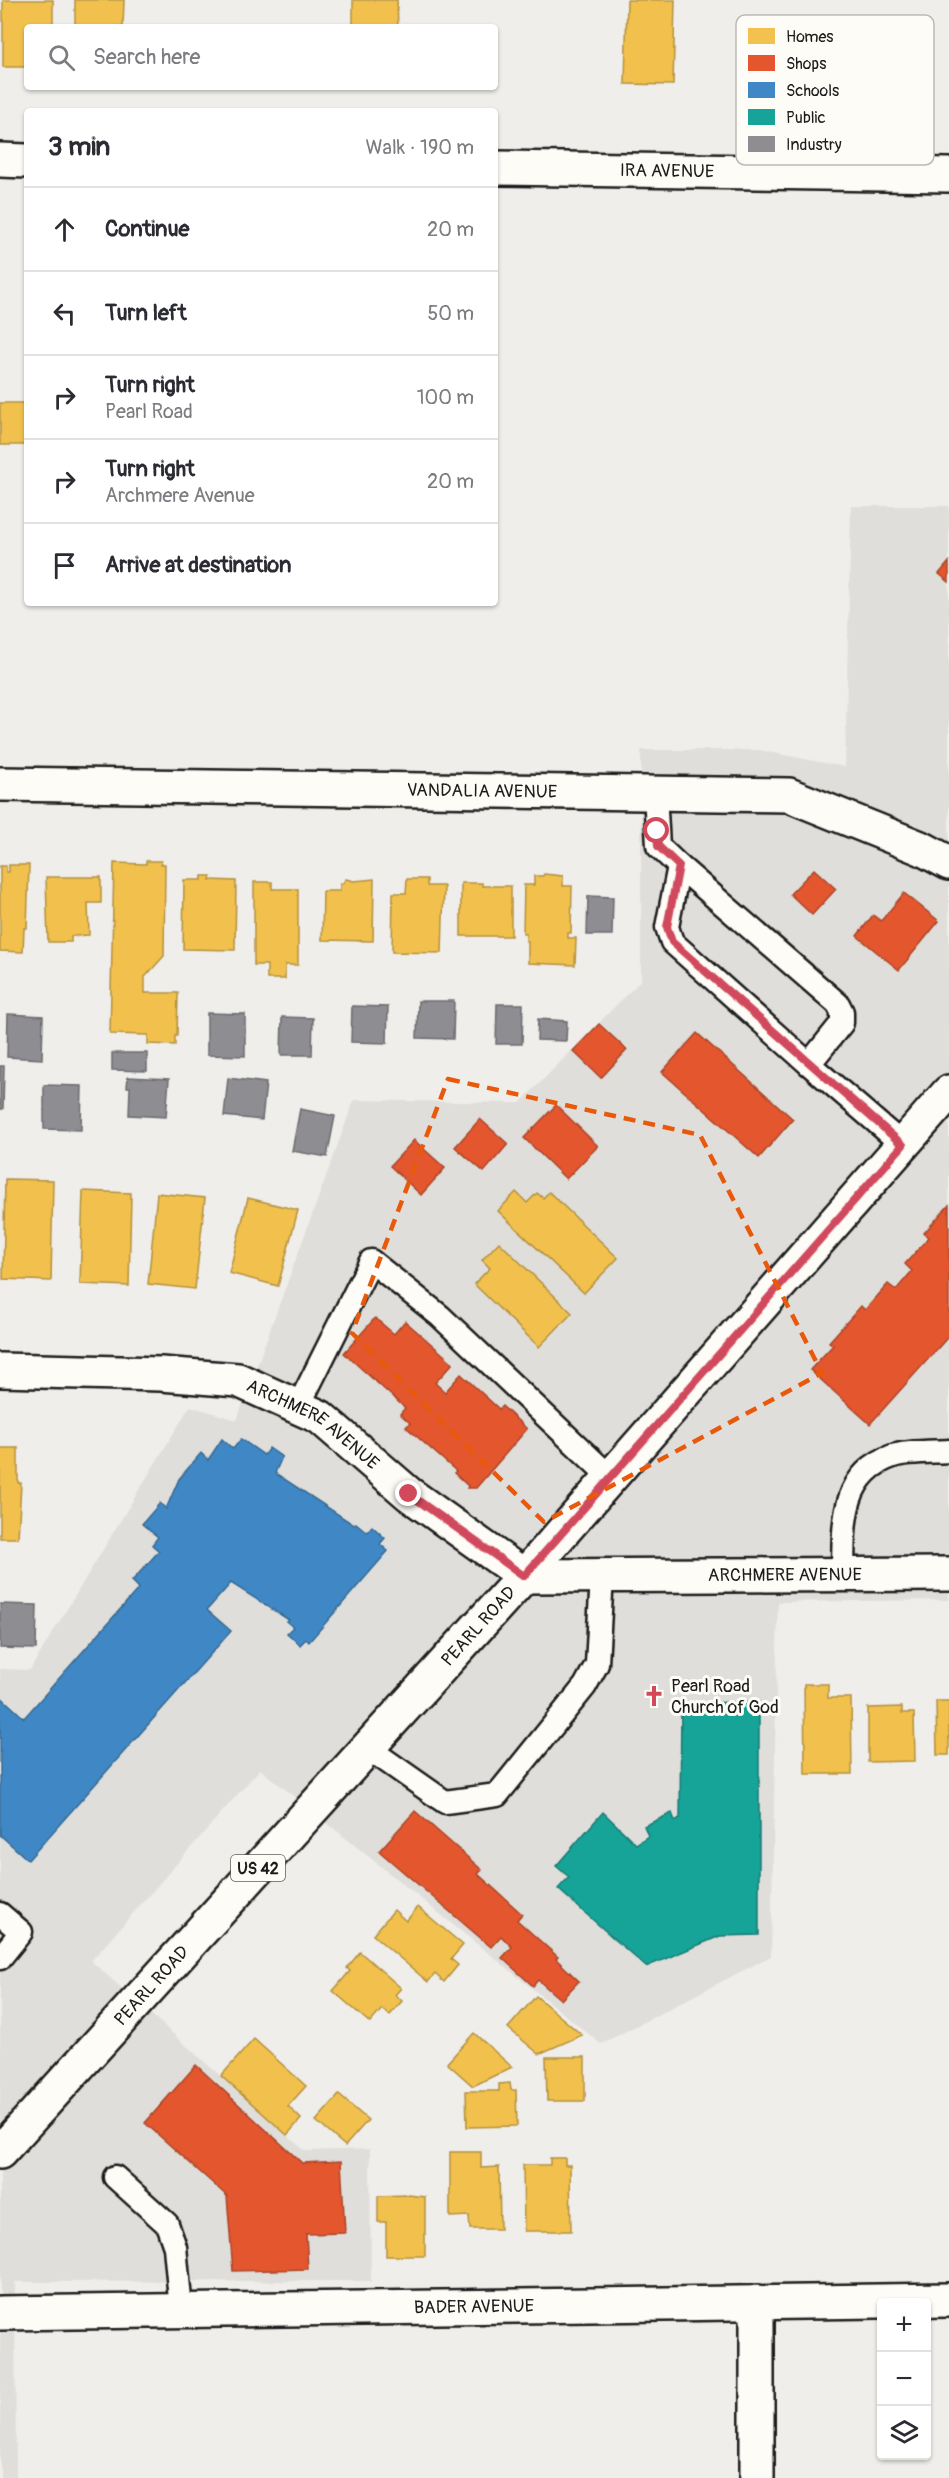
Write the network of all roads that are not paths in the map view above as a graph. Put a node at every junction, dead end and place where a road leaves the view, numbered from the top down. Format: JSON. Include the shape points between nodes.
{"nodes":[{"id":1,"x":0,"y":160,"type":"edge"},
{"id":2,"x":24,"y":161,"type":"edge"},
{"id":3,"x":498,"y":168,"type":"edge"},
{"id":4,"x":949,"y":175,"type":"edge"},
{"id":5,"x":0,"y":784,"type":"edge"},
{"id":6,"x":655,"y":793,"type":"junction"},
{"id":7,"x":949,"y":863,"type":"edge"},
{"id":8,"x":679,"y":866,"type":"junction"},
{"id":9,"x":809,"y":1064,"type":"junction"},
{"id":10,"x":949,"y":1092,"type":"edge"},
{"id":11,"x":903,"y":1145,"type":"junction"},
{"id":12,"x":0,"y":1370,"type":"edge"},
{"id":13,"x":298,"y":1407,"type":"junction"},
{"id":14,"x":948,"y":1450,"type":"edge"},
{"id":15,"x":611,"y":1478,"type":"junction"},
{"id":16,"x":843,"y":1574,"type":"junction"},
{"id":17,"x":949,"y":1574,"type":"edge"},
{"id":18,"x":524,"y":1576,"type":"junction"},
{"id":19,"x":602,"y":1576,"type":"junction"},
{"id":20,"x":368,"y":1748,"type":"junction"},
{"id":21,"x":0,"y":1914,"type":"edge"},
{"id":22,"x":0,"y":1958,"type":"edge"},
{"id":23,"x":0,"y":2152,"type":"edge"},
{"id":24,"x":115,"y":2177,"type":"dead end"},
{"id":25,"x":949,"y":2300,"type":"edge"},
{"id":26,"x":757,"y":2302,"type":"junction"},
{"id":27,"x":181,"y":2310,"type":"junction"},
{"id":28,"x":0,"y":2313,"type":"edge"},
{"id":29,"x":757,"y":2478,"type":"edge"}],
"edges":[{"from":1,"to":2,"type":"street"},
{"from":3,"to":4,"type":"street","name":"IRA AVENUE"},
{"from":5,"to":6,"type":"street","name":"VANDALIA AVENUE"},
{"from":6,"to":7,"type":"street","name":"VANDALIA AVENUE","via":[[789,795]]},
{"from":6,"to":8,"type":"lane","via":[[658,846]]},
{"from":8,"to":9,"type":"lane","via":[[667,927],[672,942]]},
{"from":8,"to":9,"type":"lane","via":[[838,1004],[842,1023]]},
{"from":9,"to":11,"type":"lane"},
{"from":10,"to":11,"type":"street","name":"PEARL ROAD","number":"US 42"},
{"from":11,"to":15,"type":"street","name":"PEARL ROAD","number":"US 42"},
{"from":12,"to":13,"type":"street","name":"ARCHMERE AVENUE","via":[[238,1380]]},
{"from":13,"to":15,"type":"lane","via":[[371,1261],[440,1316]]},
{"from":13,"to":18,"type":"street","name":"ARCHMERE AVENUE","via":[[320,1418],[409,1494]]},
{"from":14,"to":16,"type":"lane","via":[[894,1456],[868,1471],[851,1493],[845,1509]]},
{"from":15,"to":18,"type":"street","name":"PEARL ROAD","number":"US 42"},
{"from":16,"to":17,"type":"street","name":"ARCHMERE AVENUE"},
{"from":16,"to":19,"type":"street","name":"ARCHMERE AVENUE"},
{"from":18,"to":19,"type":"street","name":"ARCHMERE AVENUE"},
{"from":18,"to":20,"type":"street","name":"PEARL ROAD","number":"US 42"},
{"from":19,"to":20,"type":"lane","via":[[597,1664],[585,1686],[497,1796],[445,1802]]},
{"from":20,"to":23,"type":"street","name":"PEARL ROAD","number":"US 42"},
{"from":21,"to":22,"type":"lane","via":[[21,1932]]},
{"from":24,"to":27,"type":"lane","via":[[167,2224],[175,2247]]},
{"from":25,"to":26,"type":"street","name":"BADER AVENUE"},
{"from":26,"to":27,"type":"street","name":"BADER AVENUE"},
{"from":26,"to":29,"type":"street"},
{"from":27,"to":28,"type":"street","name":"BADER AVENUE"}]}
